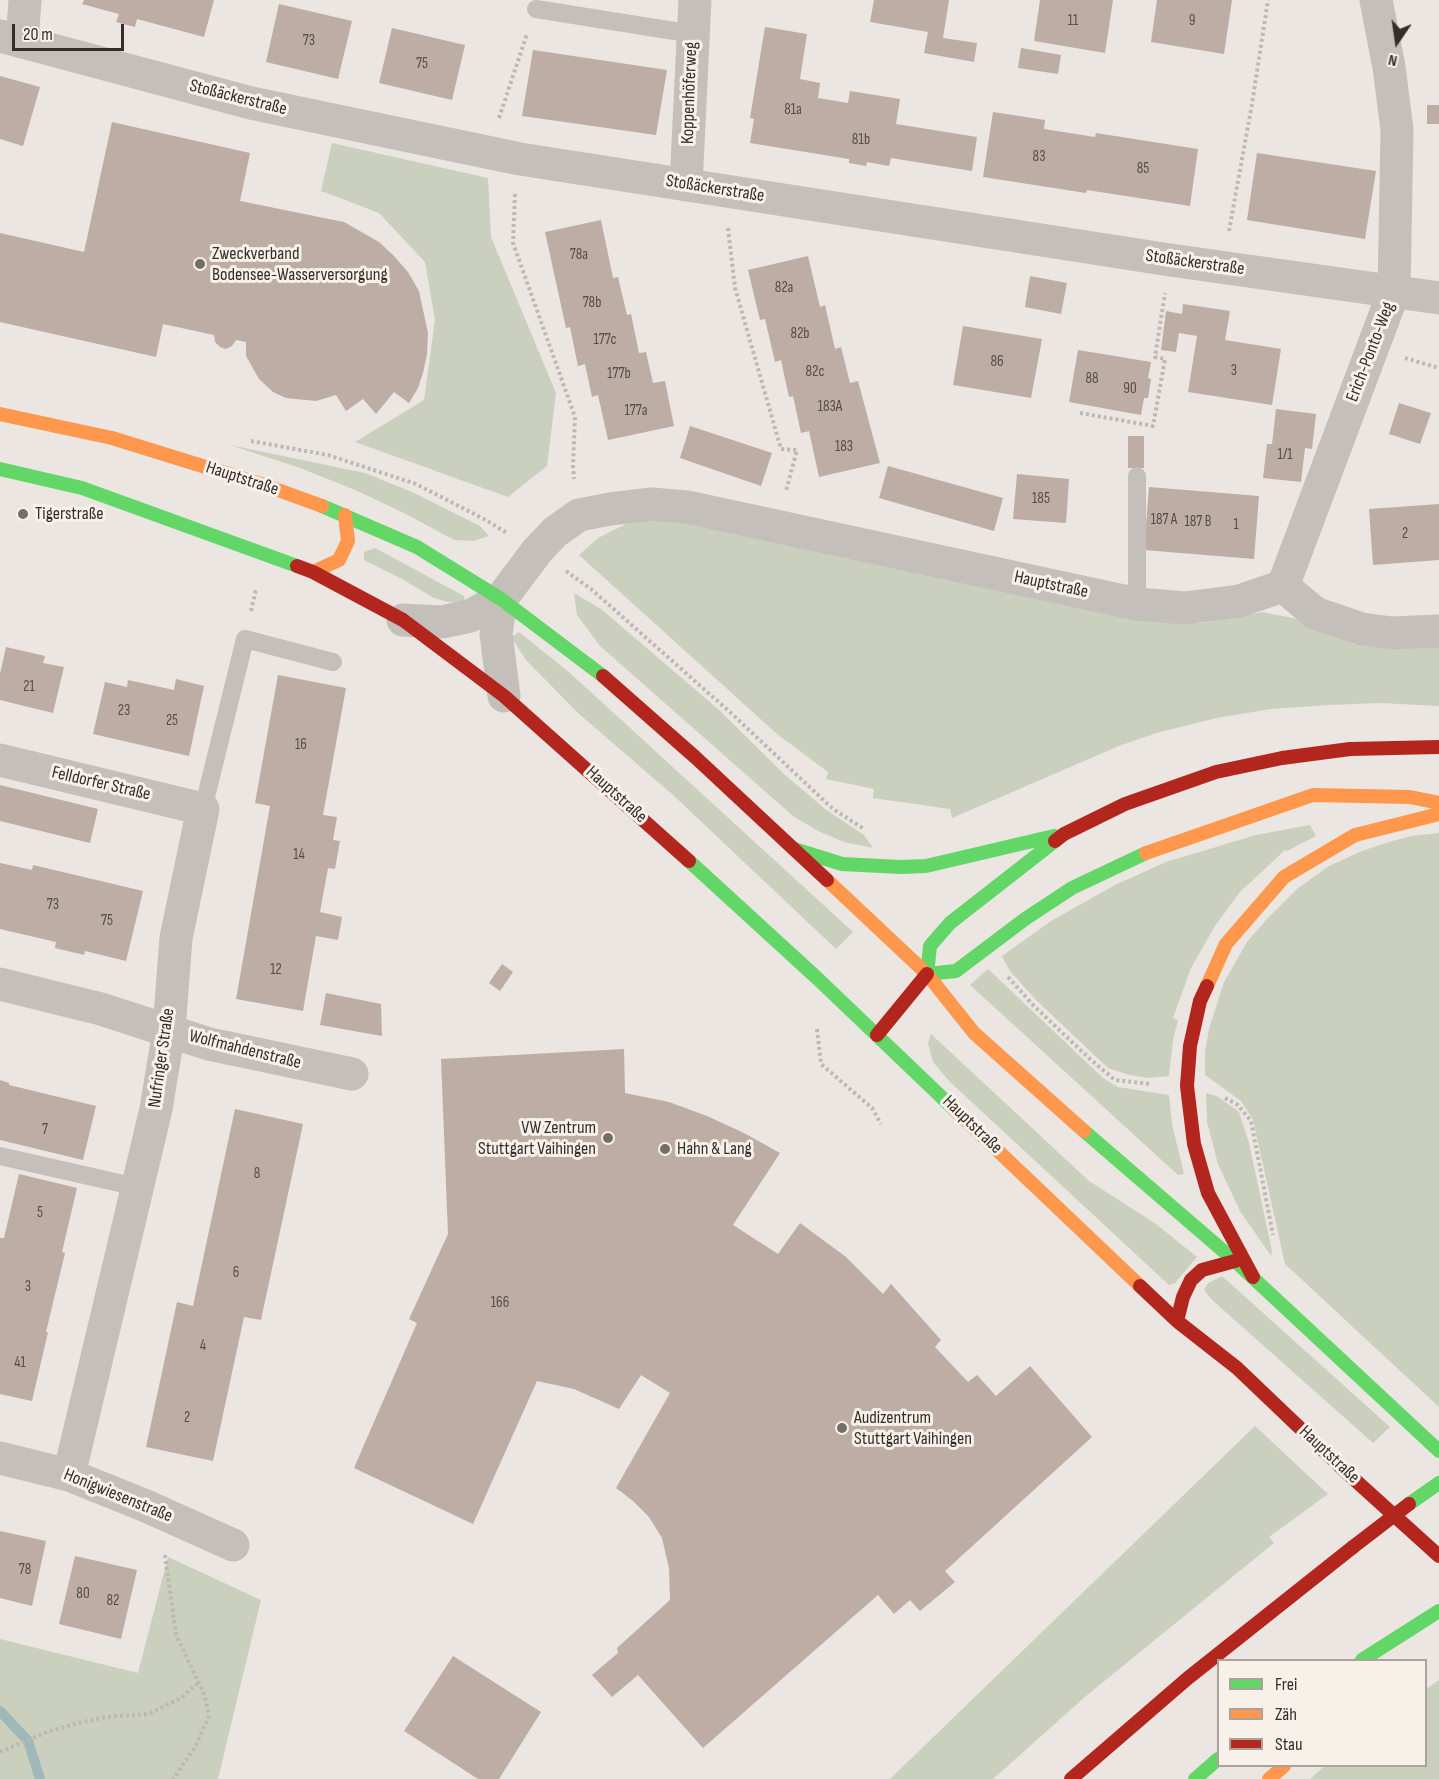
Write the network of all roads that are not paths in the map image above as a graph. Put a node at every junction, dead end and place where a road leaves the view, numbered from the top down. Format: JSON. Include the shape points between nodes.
{"nodes":[{"id":1,"x":25,"y":0,"type":"edge"},
{"id":2,"x":694,"y":0,"type":"edge"},
{"id":3,"x":1376,"y":0,"type":"edge"},
{"id":4,"x":536,"y":9,"type":"road end"},
{"id":5,"x":693,"y":34,"type":"junction"},
{"id":6,"x":11,"y":39,"type":"edge"},
{"id":7,"x":687,"y":185,"type":"junction"},
{"id":8,"x":1394,"y":291,"type":"junction"},
{"id":9,"x":1439,"y":298,"type":"edge"},
{"id":10,"x":0,"y":414,"type":"edge"},
{"id":11,"x":0,"y":469,"type":"edge"},
{"id":12,"x":1137,"y":476,"type":"dead end"},
{"id":13,"x":345,"y":515,"type":"junction"},
{"id":14,"x":313,"y":572,"type":"junction"},
{"id":15,"x":1283,"y":586,"type":"junction"},
{"id":16,"x":501,"y":599,"type":"junction"},
{"id":17,"x":1137,"y":604,"type":"junction"},
{"id":18,"x":403,"y":620,"type":"junction"},
{"id":19,"x":1439,"y":631,"type":"edge"},
{"id":20,"x":333,"y":662,"type":"dead end"},
{"id":21,"x":504,"y":696,"type":"junction"},
{"id":22,"x":1439,"y":747,"type":"edge"},
{"id":23,"x":0,"y":760,"type":"edge"},
{"id":24,"x":1439,"y":803,"type":"edge"},
{"id":25,"x":203,"y":809,"type":"junction"},
{"id":26,"x":1439,"y":814,"type":"edge"},
{"id":27,"x":1064,"y":834,"type":"junction"},
{"id":28,"x":794,"y":849,"type":"junction"},
{"id":29,"x":927,"y":974,"type":"junction"},
{"id":30,"x":0,"y":984,"type":"edge"},
{"id":31,"x":169,"y":1030,"type":"junction"},
{"id":32,"x":877,"y":1035,"type":"junction"},
{"id":33,"x":352,"y":1074,"type":"dead end"},
{"id":34,"x":0,"y":1156,"type":"edge"},
{"id":35,"x":137,"y":1187,"type":"junction"},
{"id":36,"x":1235,"y":1261,"type":"junction"},
{"id":37,"x":1253,"y":1277,"type":"junction"},
{"id":38,"x":1177,"y":1321,"type":"junction"},
{"id":39,"x":1439,"y":1451,"type":"edge"},
{"id":40,"x":0,"y":1458,"type":"edge"},
{"id":41,"x":69,"y":1474,"type":"junction"},
{"id":42,"x":1439,"y":1483,"type":"edge"},
{"id":43,"x":233,"y":1545,"type":"dead end"},
{"id":44,"x":1439,"y":1556,"type":"edge"},
{"id":45,"x":1439,"y":1611,"type":"edge"},
{"id":46,"x":1427,"y":1620,"type":"junction"},
{"id":47,"x":1364,"y":1659,"type":"edge"},
{"id":48,"x":1389,"y":1659,"type":"edge"},
{"id":49,"x":1217,"y":1760,"type":"edge"},
{"id":50,"x":1283,"y":1767,"type":"edge"},
{"id":51,"x":1071,"y":1779,"type":"edge"},
{"id":52,"x":1195,"y":1779,"type":"edge"},
{"id":53,"x":1269,"y":1779,"type":"edge"}],
"edges":[{"from":1,"to":6,"type":"street"},
{"from":2,"to":5,"type":"street","name":"Koppenhöferweg"},
{"from":3,"to":8,"type":"street","name":"Erich-Ponto-Weg","via":[[1397,130]]},
{"from":4,"to":5,"type":"lane"},
{"from":5,"to":7,"type":"street","name":"Koppenhöferweg"},
{"from":6,"to":7,"type":"street","name":"Stoßäckerstraße","via":[[251,103],[488,153]]},
{"from":7,"to":8,"type":"street","name":"Stoßäckerstraße"},
{"from":8,"to":9,"type":"street","name":"Stoßäckerstraße"},
{"from":8,"to":15,"type":"street","name":"Erich-Ponto-Weg"},
{"from":10,"to":13,"type":"main road","name":"Hauptstraße","via":[[112,438],[267,486]]},
{"from":11,"to":14,"type":"main road","name":"Hauptstraße","via":[[82,488]]},
{"from":12,"to":17,"type":"lane"},
{"from":13,"to":14,"type":"main road","via":[[348,541],[339,560]]},
{"from":13,"to":16,"type":"main road","name":"Hauptstraße","via":[[417,547]]},
{"from":14,"to":18,"type":"main road","name":"Hauptstraße"},
{"from":15,"to":17,"type":"street","name":"Hauptstraße","via":[[1239,601],[1185,608]]},
{"from":15,"to":19,"type":"street","via":[[1315,613],[1362,629],[1392,633]]},
{"from":16,"to":17,"type":"street","name":"Hauptstraße","via":[[537,551],[579,515],[652,504],[698,510]]},
{"from":16,"to":18,"type":"street","name":"Hauptstraße","via":[[470,616],[442,622]]},
{"from":16,"to":21,"type":"street","name":"Hauptstraße","via":[[496,634]]},
{"from":16,"to":28,"type":"main road","name":"Hauptstraße","via":[[590,664]]},
{"from":18,"to":21,"type":"main road","name":"Hauptstraße"},
{"from":20,"to":25,"type":"lane","name":"Nufringer Straße","via":[[244,639]]},
{"from":21,"to":32,"type":"main road","name":"Hauptstraße"},
{"from":22,"to":27,"type":"main road","via":[[1316,753],[1216,772],[1125,804]]},
{"from":23,"to":25,"type":"street","name":"Felldorfer Straße"},
{"from":24,"to":29,"type":"main road","via":[[1410,797],[1313,795],[1118,865],[1072,888],[956,971]]},
{"from":25,"to":31,"type":"street","name":"Nufringer Straße","via":[[176,938]]},
{"from":26,"to":37,"type":"main road","via":[[1355,835],[1284,877],[1227,944],[1200,1001],[1190,1046],[1187,1086],[1194,1144],[1208,1192]]},
{"from":27,"to":28,"type":"main road","via":[[926,866],[842,864]]},
{"from":27,"to":29,"type":"main road","via":[[950,923],[930,946]]},
{"from":28,"to":29,"type":"main road","name":"Hauptstraße"},
{"from":29,"to":32,"type":"main road"},
{"from":29,"to":36,"type":"main road","name":"Hauptstraße","via":[[974,1033]]},
{"from":30,"to":31,"type":"street","name":"Wolfmahdenstraße"},
{"from":31,"to":33,"type":"street","name":"Wolfmahdenstraße","via":[[209,1044]]},
{"from":31,"to":35,"type":"street","name":"Nufringer Straße","via":[[156,1109]]},
{"from":32,"to":38,"type":"main road","name":"Hauptstraße"},
{"from":34,"to":35,"type":"lane"},
{"from":35,"to":41,"type":"street","name":"Nufringer Straße"},
{"from":36,"to":37,"type":"main road","name":"Hauptstraße"},
{"from":36,"to":38,"type":"main road","via":[[1215,1264],[1191,1280]]},
{"from":37,"to":39,"type":"main road","name":"Hauptstraße"},
{"from":38,"to":44,"type":"main road","name":"Hauptstraße","via":[[1237,1368]]},
{"from":40,"to":41,"type":"street","name":"Honigwiesenstraße"},
{"from":41,"to":43,"type":"street","name":"Honigwiesenstraße"},
{"from":42,"to":51,"type":"main road","bridge":true,"via":[[1188,1678]]},
{"from":45,"to":46,"type":"main road"},
{"from":46,"to":47,"type":"main road"},
{"from":46,"to":48,"type":"main road"},
{"from":49,"to":52,"type":"main road"},
{"from":50,"to":53,"type":"main road"}]}
